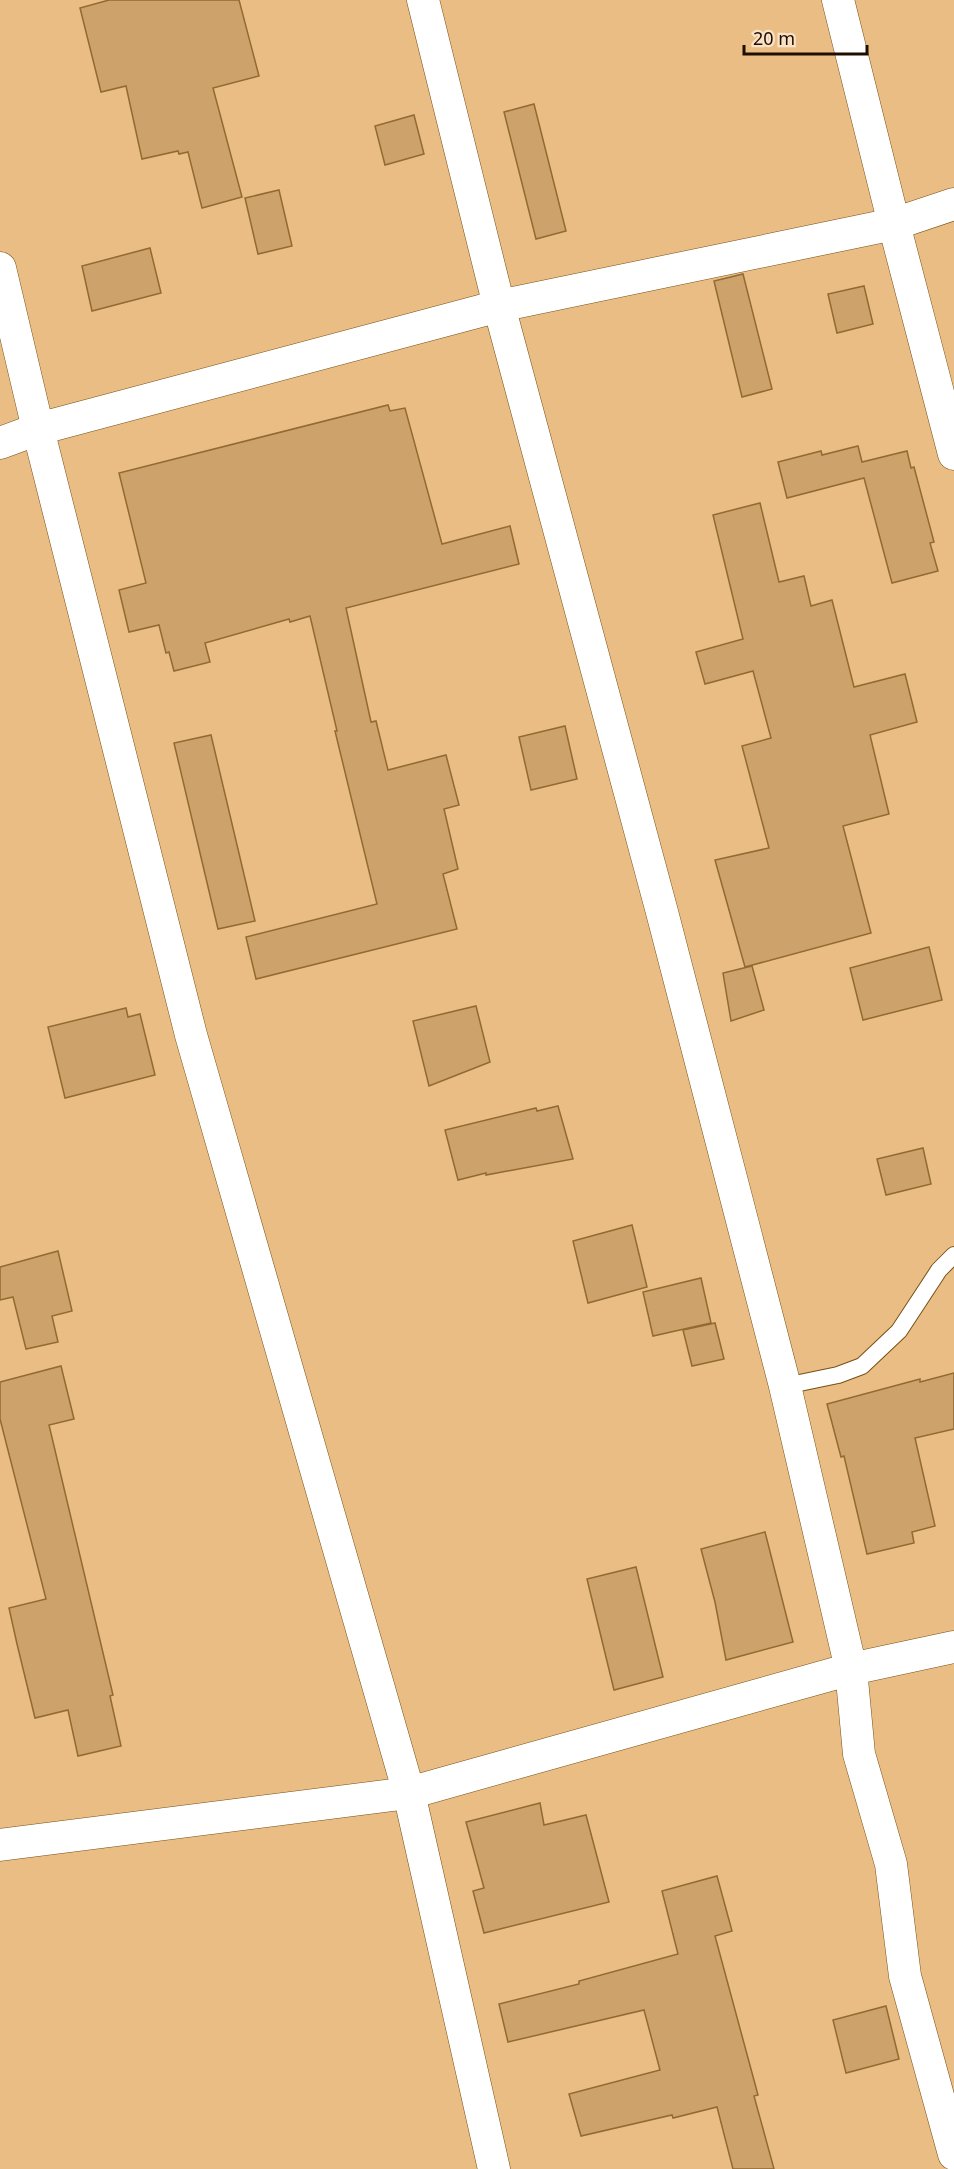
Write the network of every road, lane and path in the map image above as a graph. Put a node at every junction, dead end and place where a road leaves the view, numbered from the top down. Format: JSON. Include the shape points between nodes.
{"nodes":[{"id":1,"x":423,"y":0,"type":"edge"},
{"id":2,"x":838,"y":0,"type":"edge"},
{"id":3,"x":954,"y":204,"type":"edge"},
{"id":4,"x":894,"y":224,"type":"junction"},
{"id":5,"x":0,"y":268,"type":"edge"},
{"id":6,"x":499,"y":306,"type":"junction"},
{"id":7,"x":38,"y":429,"type":"junction"},
{"id":8,"x":0,"y":442,"type":"edge"},
{"id":9,"x":954,"y":454,"type":"edge"},
{"id":10,"x":954,"y":1255,"type":"edge"},
{"id":11,"x":785,"y":1386,"type":"junction"},
{"id":12,"x":954,"y":1647,"type":"edge"},
{"id":13,"x":851,"y":1670,"type":"junction"},
{"id":14,"x":409,"y":1793,"type":"junction"},
{"id":15,"x":0,"y":1845,"type":"edge"},
{"id":16,"x":954,"y":2154,"type":"edge"},
{"id":17,"x":494,"y":2169,"type":"edge"}],
"edges":[{"from":1,"to":6,"type":"street"},
{"from":2,"to":4,"type":"street"},
{"from":3,"to":4,"type":"street"},
{"from":4,"to":6,"type":"street"},
{"from":4,"to":9,"type":"street"},
{"from":5,"to":7,"type":"street"},
{"from":6,"to":7,"type":"street"},
{"from":6,"to":11,"type":"street"},
{"from":7,"to":8,"type":"street"},
{"from":7,"to":14,"type":"street","via":[[191,1035]]},
{"from":10,"to":11,"type":"lane","via":[[939,1269],[900,1330],[862,1366]]},
{"from":11,"to":13,"type":"street"},
{"from":12,"to":13,"type":"street"},
{"from":13,"to":14,"type":"street"},
{"from":13,"to":16,"type":"street","via":[[859,1754],[891,1864],[905,1976]]},
{"from":14,"to":15,"type":"street"},
{"from":14,"to":17,"type":"street"}]}
